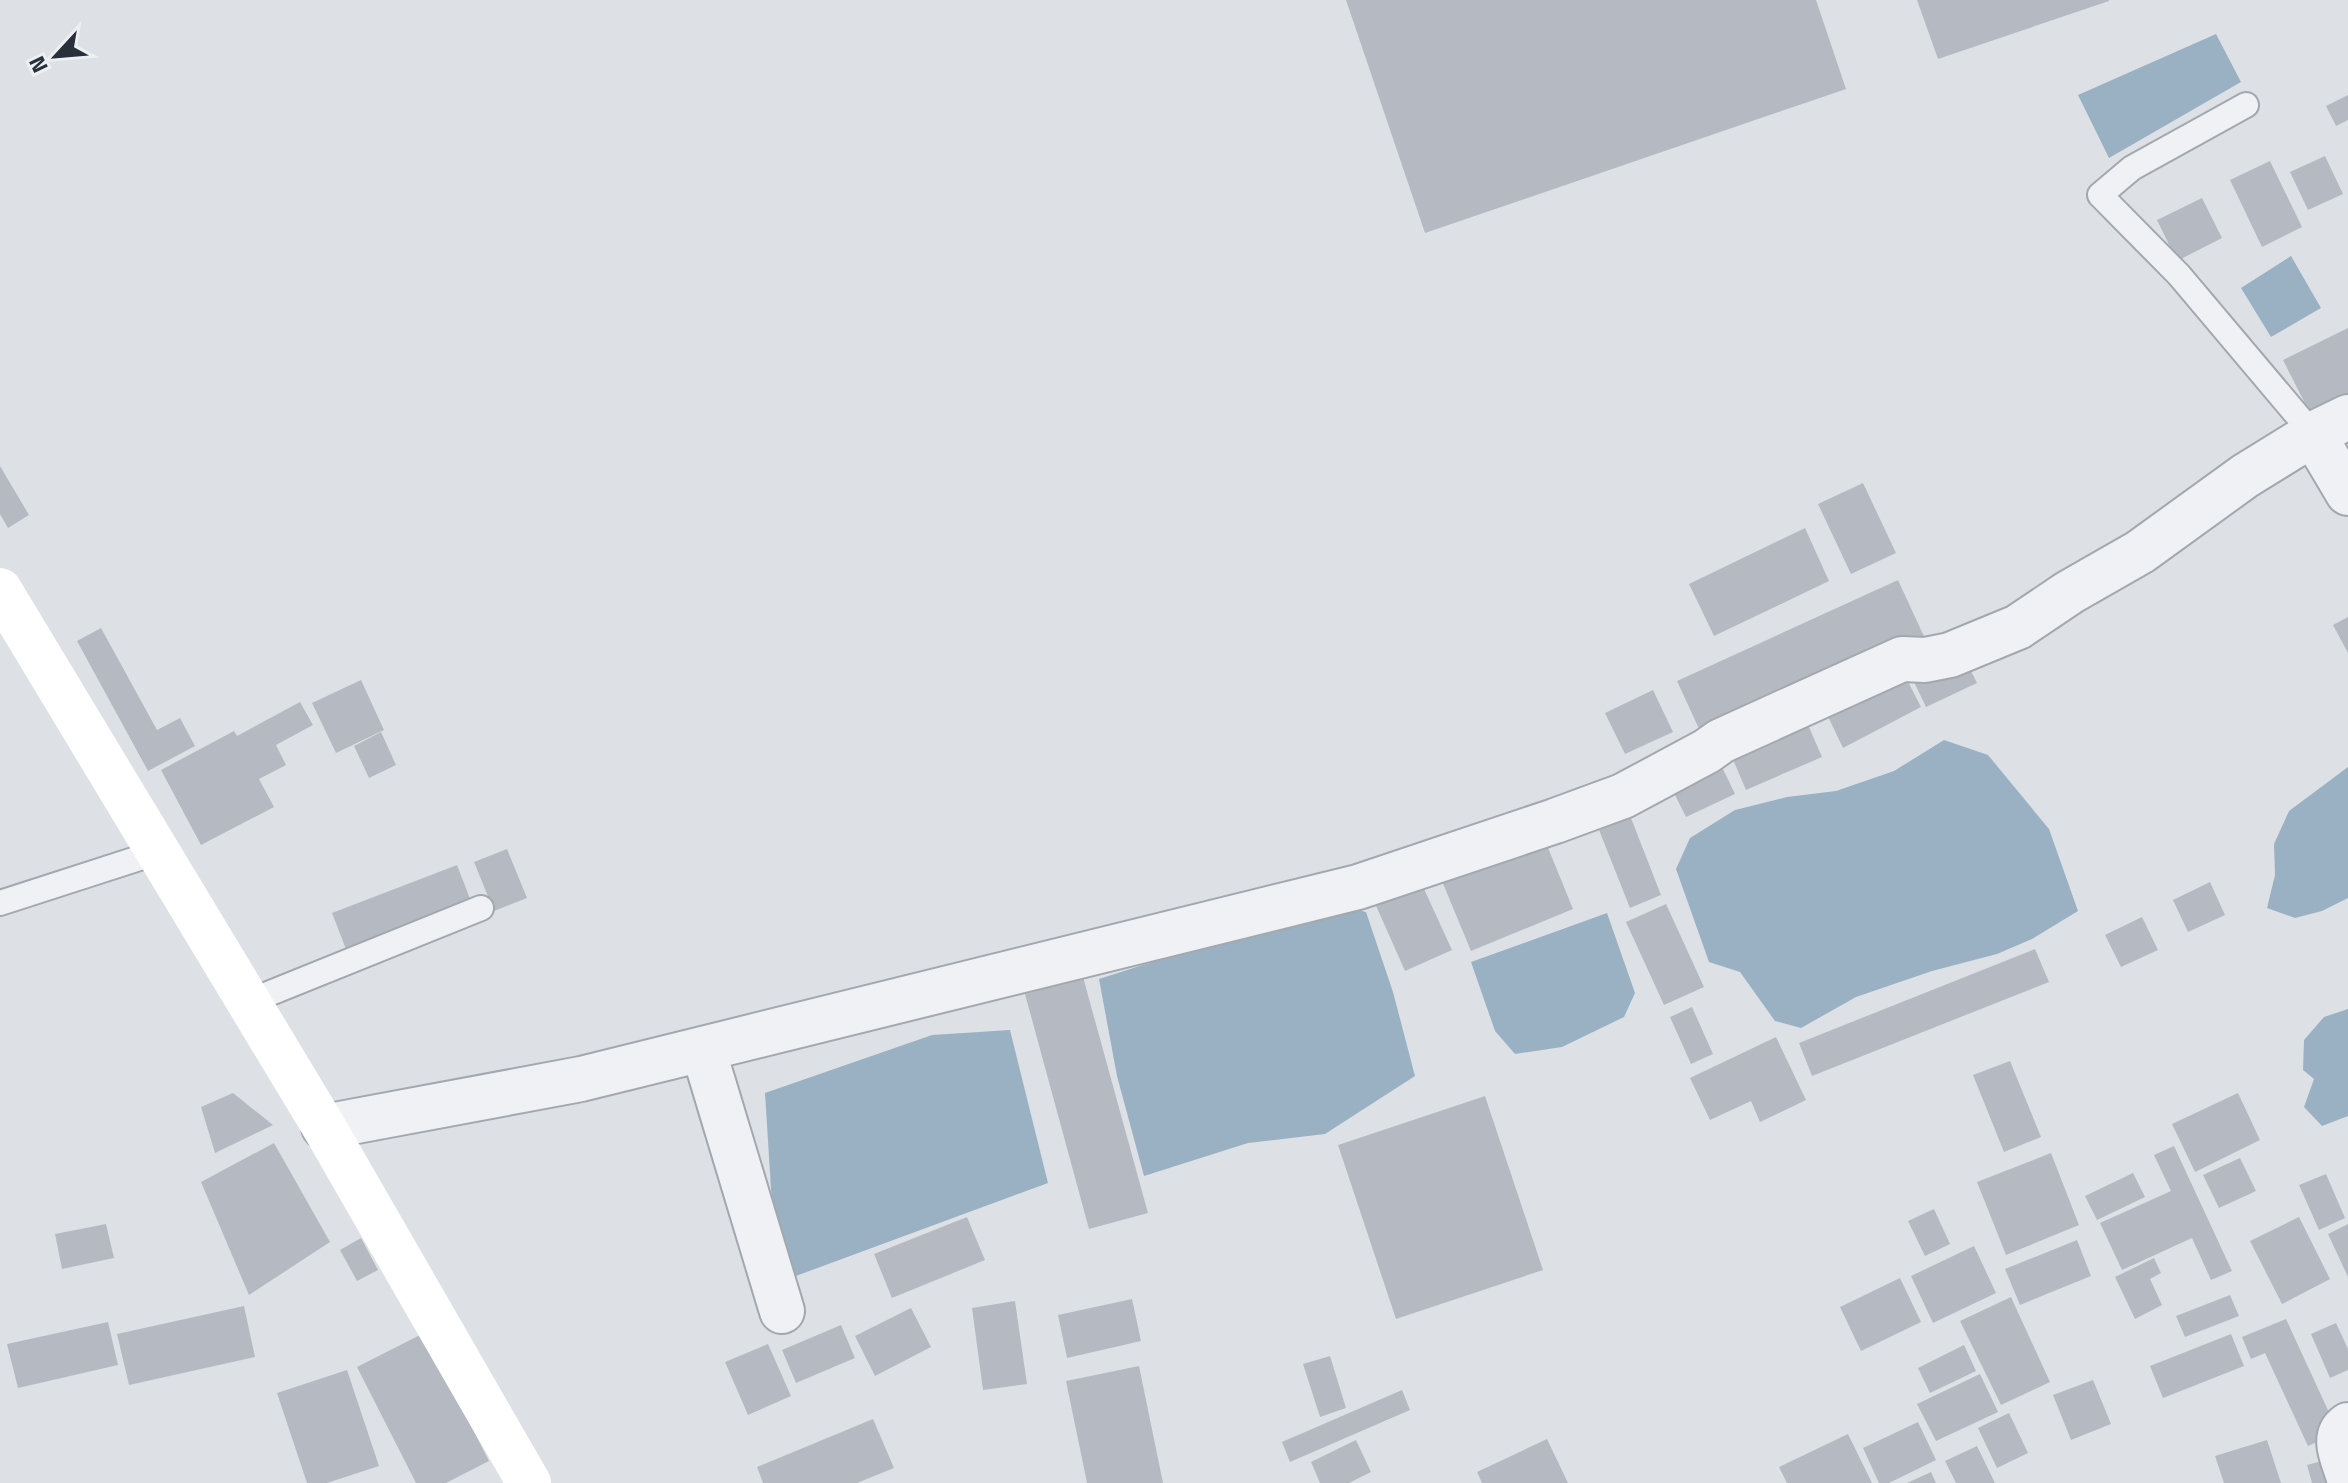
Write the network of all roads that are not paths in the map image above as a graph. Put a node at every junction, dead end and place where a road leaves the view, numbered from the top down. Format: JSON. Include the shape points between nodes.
{"nodes":[{"id":1,"x":2246,"y":105,"type":"dead end"},
{"id":2,"x":2330,"y":426,"type":"edge"},
{"id":3,"x":2348,"y":493,"type":"edge"},
{"id":4,"x":0,"y":590,"type":"edge"},
{"id":5,"x":158,"y":852,"type":"junction"},
{"id":6,"x":0,"y":903,"type":"edge"},
{"id":7,"x":481,"y":908,"type":"dead end"},
{"id":8,"x":248,"y":1002,"type":"junction"},
{"id":9,"x":703,"y":1049,"type":"junction"},
{"id":10,"x":324,"y":1127,"type":"junction"},
{"id":11,"x":782,"y":1311,"type":"dead end"},
{"id":12,"x":2348,"y":1425,"type":"edge"},
{"id":13,"x":2348,"y":1475,"type":"edge"},
{"id":14,"x":529,"y":1483,"type":"edge"}],
"edges":[{"from":1,"to":2,"type":"lane","via":[[2132,168],[2100,195]]},
{"from":2,"to":3,"type":"street"},
{"from":2,"to":9,"type":"street","via":[[2245,476],[2140,552],[2018,627],[1950,655],[1902,659],[1721,741],[1623,796],[1358,887]]},
{"from":4,"to":5,"type":"main road"},
{"from":5,"to":6,"type":"lane"},
{"from":5,"to":8,"type":"main road"},
{"from":7,"to":8,"type":"lane"},
{"from":8,"to":10,"type":"main road"},
{"from":9,"to":10,"type":"street","via":[[581,1079]]},
{"from":9,"to":11,"type":"street"},
{"from":10,"to":14,"type":"main road"},
{"from":12,"to":13,"type":"street","via":[[2338,1444]]}]}
